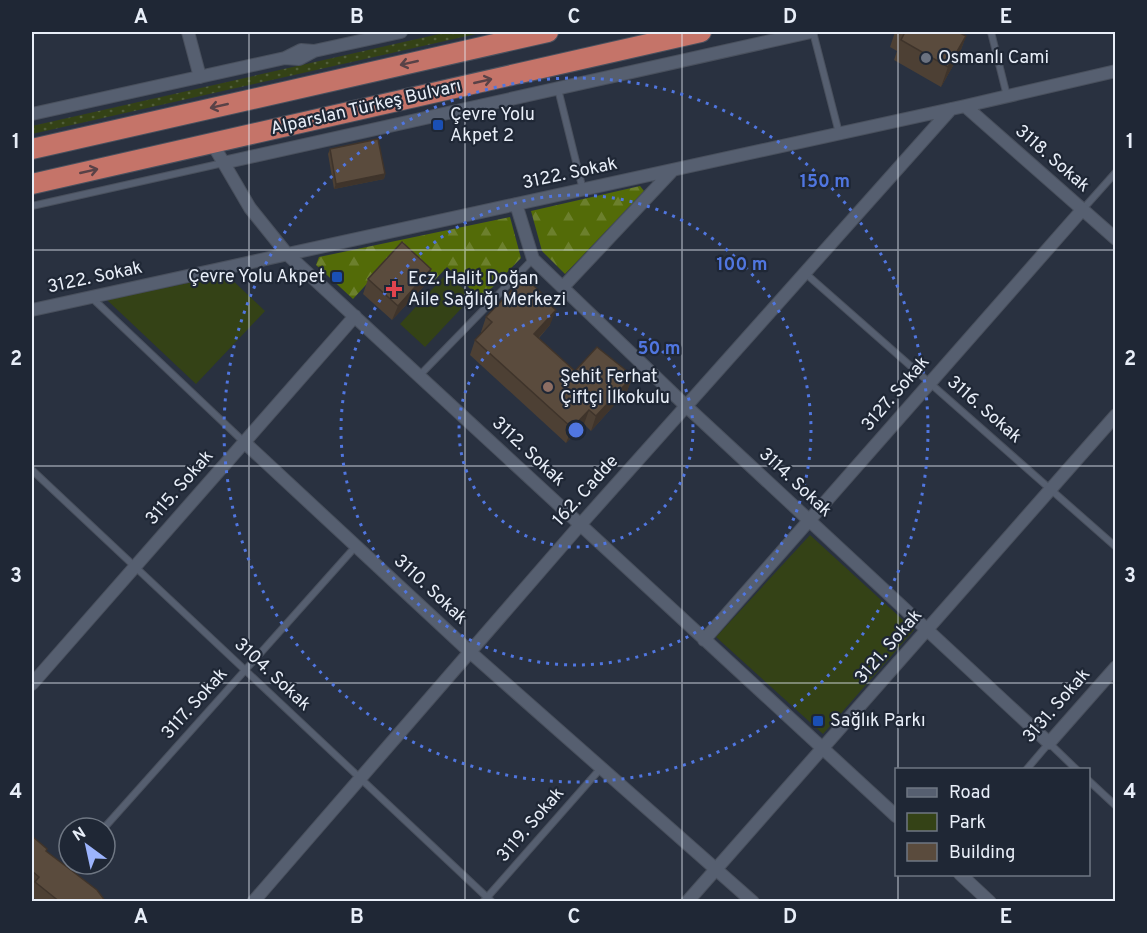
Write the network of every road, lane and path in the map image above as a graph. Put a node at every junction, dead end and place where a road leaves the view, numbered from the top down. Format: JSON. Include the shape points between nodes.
{"nodes":[{"id":1,"x":188,"y":32,"type":"edge"},
{"id":2,"x":401,"y":32,"type":"edge"},
{"id":3,"x":548,"y":32,"type":"edge"},
{"id":4,"x":701,"y":32,"type":"edge"},
{"id":5,"x":812,"y":32,"type":"edge"},
{"id":6,"x":991,"y":32,"type":"edge"},
{"id":7,"x":1116,"y":71,"type":"edge"},
{"id":8,"x":200,"y":76,"type":"junction"},
{"id":9,"x":558,"y":88,"type":"junction"},
{"id":10,"x":1007,"y":96,"type":"junction"},
{"id":11,"x":965,"y":106,"type":"junction"},
{"id":12,"x":951,"y":109,"type":"junction"},
{"id":13,"x":32,"y":114,"type":"edge"},
{"id":14,"x":839,"y":134,"type":"junction"},
{"id":15,"x":212,"y":143,"type":"junction"},
{"id":16,"x":32,"y":149,"type":"edge"},
{"id":17,"x":223,"y":163,"type":"junction"},
{"id":18,"x":674,"y":170,"type":"junction"},
{"id":19,"x":1116,"y":172,"type":"edge"},
{"id":20,"x":32,"y":184,"type":"edge"},
{"id":21,"x":583,"y":190,"type":"junction"},
{"id":22,"x":516,"y":204,"type":"junction"},
{"id":23,"x":32,"y":206,"type":"edge"},
{"id":24,"x":1082,"y":210,"type":"junction"},
{"id":25,"x":1116,"y":239,"type":"edge"},
{"id":26,"x":287,"y":254,"type":"junction"},
{"id":27,"x":533,"y":259,"type":"junction"},
{"id":28,"x":805,"y":273,"type":"junction"},
{"id":29,"x":563,"y":287,"type":"junction"},
{"id":30,"x":91,"y":297,"type":"junction"},
{"id":31,"x":32,"y":310,"type":"edge"},
{"id":32,"x":355,"y":316,"type":"junction"},
{"id":33,"x":419,"y":376,"type":"junction"},
{"id":34,"x":930,"y":383,"type":"junction"},
{"id":35,"x":686,"y":406,"type":"junction"},
{"id":36,"x":1116,"y":415,"type":"edge"},
{"id":37,"x":244,"y":442,"type":"junction"},
{"id":38,"x":32,"y":470,"type":"edge"},
{"id":39,"x":1050,"y":489,"type":"junction"},
{"id":40,"x":809,"y":520,"type":"junction"},
{"id":41,"x":579,"y":525,"type":"junction"},
{"id":42,"x":356,"y":546,"type":"junction"},
{"id":43,"x":1116,"y":547,"type":"edge"},
{"id":44,"x":135,"y":566,"type":"junction"},
{"id":45,"x":927,"y":630,"type":"junction"},
{"id":46,"x":704,"y":640,"type":"junction"},
{"id":47,"x":470,"y":652,"type":"junction"},
{"id":48,"x":1116,"y":667,"type":"edge"},
{"id":49,"x":245,"y":670,"type":"junction"},
{"id":50,"x":32,"y":684,"type":"edge"},
{"id":51,"x":1049,"y":743,"type":"junction"},
{"id":52,"x":824,"y":749,"type":"junction"},
{"id":53,"x":601,"y":768,"type":"junction"},
{"id":54,"x":1028,"y":768,"type":"edge"},
{"id":55,"x":1075,"y":768,"type":"edge"},
{"id":56,"x":360,"y":778,"type":"junction"},
{"id":57,"x":1090,"y":781,"type":"edge"},
{"id":58,"x":1116,"y":806,"type":"edge"},
{"id":59,"x":895,"y":814,"type":"edge"},
{"id":60,"x":115,"y":816,"type":"edge"},
{"id":61,"x":716,"y":869,"type":"junction"},
{"id":62,"x":962,"y":876,"type":"edge"},
{"id":63,"x":488,"y":900,"type":"edge"},
{"id":64,"x":253,"y":902,"type":"edge"},
{"id":65,"x":687,"y":902,"type":"edge"},
{"id":66,"x":753,"y":902,"type":"edge"},
{"id":67,"x":990,"y":902,"type":"edge"}],
"edges":[{"from":1,"to":8,"type":"street"},
{"from":2,"to":8,"type":"street","via":[[314,51],[301,50],[285,58]]},
{"from":3,"to":16,"type":"highway","name":"Alparslan Türkeş Bulvarı","one_way":true},
{"from":15,"to":4,"type":"highway","name":"Alparslan Türkeş Bulvarı","one_way":true},
{"from":5,"to":9,"type":"street"},
{"from":5,"to":14,"type":"lane"},
{"from":6,"to":10,"type":"lane"},
{"from":7,"to":10,"type":"street","name":"3122. Sokak"},
{"from":8,"to":13,"type":"street"},
{"from":9,"to":17,"type":"street"},
{"from":9,"to":21,"type":"lane"},
{"from":10,"to":11,"type":"street","name":"3122. Sokak"},
{"from":11,"to":12,"type":"street","name":"3122. Sokak"},
{"from":11,"to":24,"type":"street","name":"3118. Sokak"},
{"from":12,"to":14,"type":"street","name":"3122. Sokak"},
{"from":12,"to":28,"type":"street","name":"162. Cadde"},
{"from":14,"to":18,"type":"street","name":"3122. Sokak"},
{"from":15,"to":17,"type":"street","name":"3112. Sokak"},
{"from":20,"to":15,"type":"highway","name":"Alparslan Türkeş Bulvarı","one_way":true},
{"from":17,"to":23,"type":"lane"},
{"from":17,"to":26,"type":"street","name":"3112. Sokak","via":[[250,208]]},
{"from":18,"to":21,"type":"street","name":"3122. Sokak"},
{"from":18,"to":29,"type":"street"},
{"from":19,"to":24,"type":"lane","name":"3127. Sokak"},
{"from":21,"to":22,"type":"street","name":"3122. Sokak"},
{"from":22,"to":26,"type":"street","name":"3122. Sokak"},
{"from":22,"to":27,"type":"street","name":"3114. Sokak"},
{"from":24,"to":25,"type":"street","name":"3118. Sokak"},
{"from":24,"to":34,"type":"street","name":"3127. Sokak"},
{"from":26,"to":30,"type":"street","name":"3122. Sokak"},
{"from":26,"to":32,"type":"street","name":"3112. Sokak"},
{"from":27,"to":29,"type":"street","name":"3114. Sokak"},
{"from":27,"to":33,"type":"lane"},
{"from":28,"to":34,"type":"lane","name":"3116. Sokak"},
{"from":28,"to":35,"type":"street","name":"162. Cadde"},
{"from":29,"to":35,"type":"street","name":"3114. Sokak"},
{"from":30,"to":31,"type":"street","name":"3122. Sokak"},
{"from":30,"to":37,"type":"lane","name":"3110. Sokak"},
{"from":32,"to":33,"type":"street","name":"3112. Sokak"},
{"from":32,"to":37,"type":"street","name":"3115. Sokak"},
{"from":33,"to":41,"type":"street","name":"3112. Sokak"},
{"from":34,"to":39,"type":"lane","name":"3116. Sokak"},
{"from":34,"to":40,"type":"street","name":"3127. Sokak"},
{"from":35,"to":40,"type":"street","name":"3114. Sokak"},
{"from":35,"to":41,"type":"street","name":"162. Cadde"},
{"from":36,"to":39,"type":"street","name":"3121. Sokak"},
{"from":37,"to":42,"type":"street","name":"3110. Sokak"},
{"from":37,"to":44,"type":"street","name":"3115. Sokak"},
{"from":38,"to":44,"type":"lane","name":"3104. Sokak"},
{"from":39,"to":43,"type":"lane","name":"3116. Sokak"},
{"from":39,"to":45,"type":"street","name":"3121. Sokak"},
{"from":40,"to":45,"type":"street","name":"3114. Sokak"},
{"from":40,"to":46,"type":"street","name":"3127. Sokak"},
{"from":41,"to":46,"type":"street","name":"3112. Sokak"},
{"from":41,"to":47,"type":"street","name":"162. Cadde"},
{"from":42,"to":47,"type":"street","name":"3110. Sokak"},
{"from":42,"to":49,"type":"lane","name":"3117. Sokak"},
{"from":44,"to":49,"type":"lane","name":"3104. Sokak"},
{"from":44,"to":50,"type":"street","name":"3115. Sokak"},
{"from":45,"to":51,"type":"street","name":"3114. Sokak"},
{"from":45,"to":52,"type":"street","name":"3121. Sokak"},
{"from":46,"to":52,"type":"street","name":"3112. Sokak"},
{"from":47,"to":53,"type":"street","name":"3110. Sokak"},
{"from":47,"to":56,"type":"street","name":"162. Cadde"},
{"from":48,"to":51,"type":"street","name":"3131. Sokak"},
{"from":49,"to":56,"type":"lane","name":"3104. Sokak"},
{"from":49,"to":60,"type":"lane","name":"3117. Sokak"},
{"from":51,"to":54,"type":"lane","name":"3131. Sokak"},
{"from":51,"to":55,"type":"lane","name":"3114. Sokak"},
{"from":52,"to":59,"type":"street","name":"3112. Sokak"},
{"from":52,"to":61,"type":"street","name":"3121. Sokak"},
{"from":53,"to":61,"type":"street","name":"3110. Sokak"},
{"from":53,"to":63,"type":"lane","name":"3119. Sokak"},
{"from":56,"to":63,"type":"lane","name":"3104. Sokak"},
{"from":56,"to":64,"type":"street","name":"162. Cadde"},
{"from":57,"to":58,"type":"lane"},
{"from":61,"to":65,"type":"street","name":"3121. Sokak"},
{"from":61,"to":66,"type":"street","name":"3110. Sokak"},
{"from":62,"to":67,"type":"street"}]}
